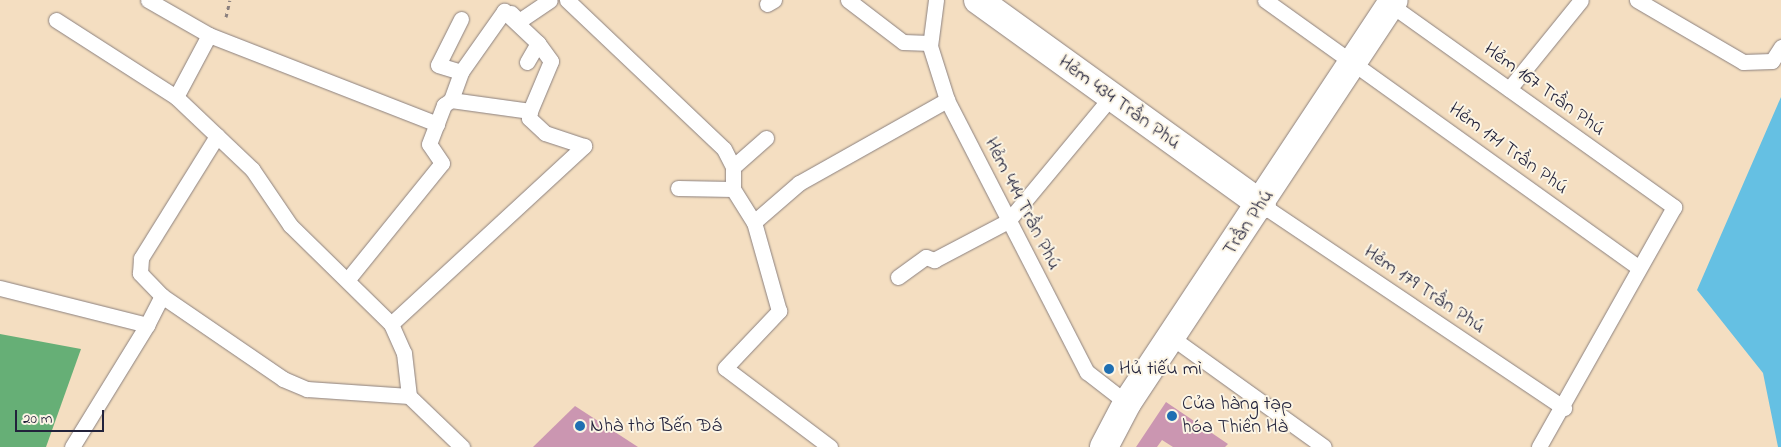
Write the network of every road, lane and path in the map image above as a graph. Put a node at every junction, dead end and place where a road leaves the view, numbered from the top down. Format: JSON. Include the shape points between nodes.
{"nodes":[{"id":1,"x":148,"y":0,"type":"edge"},
{"id":2,"x":550,"y":0,"type":"edge"},
{"id":3,"x":567,"y":0,"type":"edge"},
{"id":4,"x":848,"y":0,"type":"edge"},
{"id":5,"x":936,"y":0,"type":"edge"},
{"id":6,"x":978,"y":0,"type":"edge"},
{"id":7,"x":1265,"y":0,"type":"edge"},
{"id":8,"x":1581,"y":0,"type":"edge"},
{"id":9,"x":1637,"y":0,"type":"edge"},
{"id":10,"x":1393,"y":2,"type":"edge"},
{"id":11,"x":506,"y":8,"type":"dead end"},
{"id":12,"x":461,"y":19,"type":"dead end"},
{"id":13,"x":56,"y":20,"type":"dead end"},
{"id":14,"x":209,"y":35,"type":"junction"},
{"id":15,"x":930,"y":42,"type":"junction"},
{"id":16,"x":538,"y":43,"type":"junction"},
{"id":17,"x":1781,"y":47,"type":"edge"},
{"id":18,"x":527,"y":62,"type":"dead end"},
{"id":19,"x":1354,"y":63,"type":"junction"},
{"id":20,"x":461,"y":72,"type":"junction"},
{"id":21,"x":1509,"y":89,"type":"junction"},
{"id":22,"x":176,"y":97,"type":"junction"},
{"id":23,"x":1111,"y":97,"type":"junction"},
{"id":24,"x":452,"y":100,"type":"junction"},
{"id":25,"x":947,"y":100,"type":"junction"},
{"id":26,"x":530,"y":111,"type":"junction"},
{"id":27,"x":437,"y":124,"type":"junction"},
{"id":28,"x":216,"y":136,"type":"junction"},
{"id":29,"x":766,"y":138,"type":"dead end"},
{"id":30,"x":734,"y":167,"type":"junction"},
{"id":31,"x":678,"y":188,"type":"dead end"},
{"id":32,"x":733,"y":189,"type":"junction"},
{"id":33,"x":1262,"y":205,"type":"junction"},
{"id":34,"x":1008,"y":221,"type":"junction"},
{"id":35,"x":754,"y":222,"type":"junction"},
{"id":36,"x":1638,"y":267,"type":"junction"},
{"id":37,"x":898,"y":277,"type":"dead end"},
{"id":38,"x":348,"y":279,"type":"junction"},
{"id":39,"x":0,"y":288,"type":"edge"},
{"id":40,"x":162,"y":296,"type":"junction"},
{"id":41,"x":391,"y":324,"type":"junction"},
{"id":42,"x":147,"y":325,"type":"junction"},
{"id":43,"x":1172,"y":337,"type":"junction"},
{"id":44,"x":409,"y":396,"type":"junction"},
{"id":45,"x":1127,"y":403,"type":"junction"},
{"id":46,"x":1564,"y":408,"type":"junction"},
{"id":47,"x":72,"y":447,"type":"edge"},
{"id":48,"x":462,"y":447,"type":"edge"},
{"id":49,"x":830,"y":447,"type":"edge"},
{"id":50,"x":1104,"y":447,"type":"edge"},
{"id":51,"x":1324,"y":447,"type":"edge"},
{"id":52,"x":1539,"y":447,"type":"edge"}],
"edges":[{"from":1,"to":14,"type":"lane"},
{"from":2,"to":11,"type":"lane","via":[[519,21]]},
{"from":3,"to":30,"type":"lane","via":[[724,149]]},
{"from":4,"to":15,"type":"lane","via":[[903,42]]},
{"from":5,"to":15,"type":"lane","name":"Hẻm 444 Trần Phú"},
{"from":6,"to":23,"type":"main road","name":"Hẻm 434 Trần Phú"},
{"from":7,"to":19,"type":"lane","name":"Hẻm 171 Trần Phú"},
{"from":8,"to":21,"type":"lane"},
{"from":9,"to":17,"type":"lane","via":[[1743,62],[1772,61]]},
{"from":10,"to":19,"type":"main road","name":"Trần Phú"},
{"from":10,"to":21,"type":"lane","name":"Hẻm 167 Trần Phú"},
{"from":12,"to":20,"type":"lane","via":[[438,65]]},
{"from":13,"to":22,"type":"lane"},
{"from":14,"to":22,"type":"lane"},
{"from":14,"to":27,"type":"lane"},
{"from":15,"to":25,"type":"lane","name":"Hẻm 444 Trần Phú"},
{"from":16,"to":18,"type":"lane"},
{"from":16,"to":20,"type":"lane","via":[[504,11]]},
{"from":16,"to":26,"type":"lane","via":[[551,62]]},
{"from":19,"to":33,"type":"main road","name":"Trần Phú"},
{"from":19,"to":36,"type":"lane","name":"Hẻm 171 Trần Phú"},
{"from":20,"to":24,"type":"lane"},
{"from":21,"to":36,"type":"lane","name":"Hẻm 167 Trần Phú","via":[[1674,207]]},
{"from":22,"to":28,"type":"lane"},
{"from":23,"to":33,"type":"main road","name":"Hẻm 434 Trần Phú"},
{"from":23,"to":34,"type":"lane"},
{"from":24,"to":26,"type":"lane"},
{"from":24,"to":27,"type":"lane","via":[[444,105]]},
{"from":25,"to":34,"type":"lane","name":"Hẻm 444 Trần Phú"},
{"from":25,"to":35,"type":"lane","via":[[799,183]]},
{"from":26,"to":41,"type":"lane","via":[[529,118],[545,133],[584,146]]},
{"from":27,"to":38,"type":"lane","via":[[429,144],[442,163]]},
{"from":28,"to":38,"type":"lane","via":[[252,169],[301,236]]},
{"from":28,"to":40,"type":"lane","via":[[141,258],[140,273]]},
{"from":29,"to":30,"type":"lane"},
{"from":30,"to":32,"type":"lane"},
{"from":31,"to":32,"type":"lane"},
{"from":32,"to":35,"type":"lane"},
{"from":33,"to":43,"type":"main road","name":"Trần Phú"},
{"from":33,"to":46,"type":"lane","name":"Hẻm 179 Trần Phú"},
{"from":34,"to":37,"type":"lane","via":[[934,260],[926,257]]},
{"from":34,"to":45,"type":"lane","name":"Hẻm 444 Trần Phú","via":[[1087,372]]},
{"from":35,"to":49,"type":"lane","via":[[779,311],[725,368]]},
{"from":36,"to":46,"type":"lane"},
{"from":38,"to":41,"type":"lane"},
{"from":39,"to":42,"type":"lane"},
{"from":40,"to":42,"type":"lane"},
{"from":40,"to":44,"type":"lane","via":[[284,379],[307,389]]},
{"from":41,"to":44,"type":"lane","via":[[404,354]]},
{"from":42,"to":47,"type":"lane"},
{"from":43,"to":45,"type":"main road","name":"Trần Phú"},
{"from":43,"to":51,"type":"lane"},
{"from":44,"to":48,"type":"lane"},
{"from":45,"to":50,"type":"main road","name":"Trần Phú"},
{"from":46,"to":52,"type":"lane"}]}
